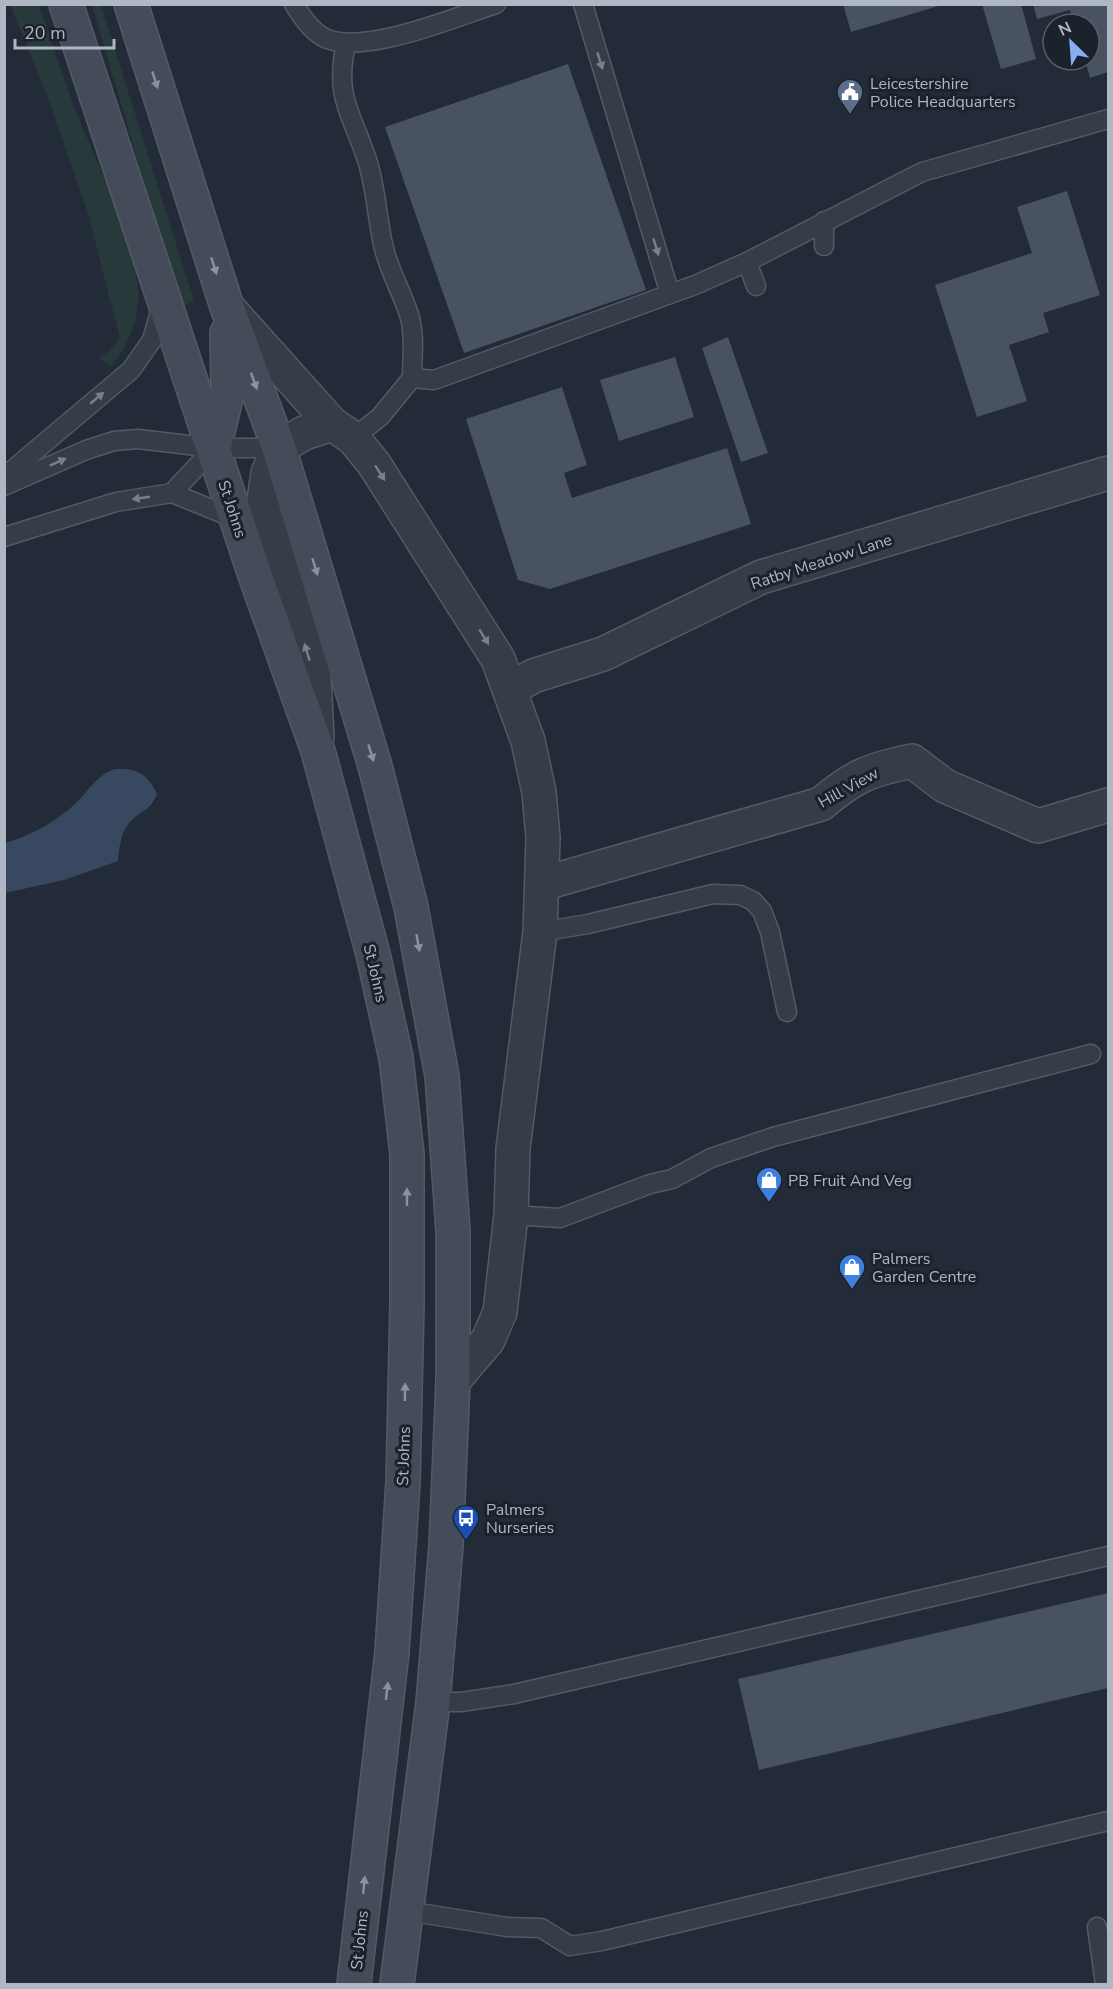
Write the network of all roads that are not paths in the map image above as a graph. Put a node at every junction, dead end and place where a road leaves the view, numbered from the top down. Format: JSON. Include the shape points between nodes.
{"nodes":[{"id":1,"x":66,"y":4,"type":"edge"},
{"id":2,"x":131,"y":4,"type":"edge"},
{"id":3,"x":294,"y":4,"type":"edge"},
{"id":4,"x":496,"y":4,"type":"edge"},
{"id":5,"x":583,"y":4,"type":"edge"},
{"id":6,"x":346,"y":43,"type":"junction"},
{"id":7,"x":1108,"y":119,"type":"edge"},
{"id":8,"x":825,"y":221,"type":"junction"},
{"id":9,"x":824,"y":246,"type":"dead end"},
{"id":10,"x":747,"y":262,"type":"junction"},
{"id":11,"x":756,"y":286,"type":"dead end"},
{"id":12,"x":670,"y":294,"type":"junction"},
{"id":13,"x":163,"y":300,"type":"junction"},
{"id":14,"x":227,"y":307,"type":"junction"},
{"id":15,"x":412,"y":378,"type":"junction"},
{"id":16,"x":343,"y":431,"type":"junction"},
{"id":17,"x":214,"y":448,"type":"junction"},
{"id":18,"x":279,"y":448,"type":"junction"},
{"id":19,"x":1108,"y":473,"type":"edge"},
{"id":20,"x":4,"y":477,"type":"edge"},
{"id":21,"x":4,"y":486,"type":"edge"},
{"id":22,"x":172,"y":494,"type":"junction"},
{"id":23,"x":236,"y":519,"type":"junction"},
{"id":24,"x":4,"y":537,"type":"edge"},
{"id":25,"x":511,"y":689,"type":"junction"},
{"id":26,"x":318,"y":751,"type":"junction"},
{"id":27,"x":1108,"y":805,"type":"edge"},
{"id":28,"x":542,"y":884,"type":"junction"},
{"id":29,"x":540,"y":932,"type":"junction"},
{"id":30,"x":787,"y":1012,"type":"dead end"},
{"id":31,"x":1091,"y":1054,"type":"dead end"},
{"id":32,"x":512,"y":1215,"type":"junction"},
{"id":33,"x":453,"y":1381,"type":"junction"},
{"id":34,"x":1108,"y":1556,"type":"edge"},
{"id":35,"x":433,"y":1702,"type":"junction"},
{"id":36,"x":1108,"y":1821,"type":"edge"},
{"id":37,"x":407,"y":1911,"type":"junction"},
{"id":38,"x":1097,"y":1926,"type":"dead end"},
{"id":39,"x":354,"y":1984,"type":"edge"},
{"id":40,"x":397,"y":1984,"type":"edge"},
{"id":41,"x":1105,"y":1984,"type":"edge"}],
"edges":[{"from":1,"to":13,"type":"main road","name":"St Johns"},
{"from":2,"to":14,"type":"main road","one_way":true},
{"from":3,"to":6,"type":"lane","via":[[305,22],[325,38]]},
{"from":4,"to":6,"type":"lane","via":[[381,40]]},
{"from":5,"to":12,"type":"lane","one_way":true},
{"from":6,"to":15,"type":"lane","via":[[340,70],[342,88],[377,200],[383,246],[410,320]]},
{"from":7,"to":8,"type":"lane","via":[[922,172]]},
{"from":8,"to":9,"type":"lane"},
{"from":8,"to":10,"type":"lane"},
{"from":10,"to":11,"type":"lane"},
{"from":10,"to":12,"type":"lane"},
{"from":12,"to":15,"type":"lane","via":[[435,380]]},
{"from":13,"to":17,"type":"main road","name":"St Johns"},
{"from":20,"to":13,"type":"lane","one_way":true,"via":[[131,370],[153,340]]},
{"from":14,"to":16,"type":"street"},
{"from":14,"to":17,"type":"main road","via":[[228,389]]},
{"from":14,"to":18,"type":"main road","one_way":true},
{"from":15,"to":16,"type":"lane","via":[[380,417]]},
{"from":16,"to":18,"type":"street","via":[[304,433]]},
{"from":16,"to":25,"type":"street","one_way":true,"via":[[374,464],[492,650]]},
{"from":17,"to":18,"type":"lane"},
{"from":21,"to":17,"type":"lane","one_way":true,"via":[[114,441],[138,439]]},
{"from":17,"to":22,"type":"lane"},
{"from":17,"to":23,"type":"main road","name":"St Johns"},
{"from":26,"to":18,"type":"street","one_way":true,"via":[[314,677],[263,507],[268,473]]},
{"from":18,"to":33,"type":"main road","one_way":true,"via":[[375,766],[411,907],[442,1076],[453,1231]]},
{"from":19,"to":25,"type":"street","name":"Ratby Meadow Lane","via":[[761,577],[603,654],[533,676]]},
{"from":22,"to":23,"type":"lane"},
{"from":22,"to":24,"type":"lane","one_way":true,"via":[[116,502]]},
{"from":23,"to":26,"type":"main road","name":"St Johns"},
{"from":25,"to":28,"type":"street","via":[[539,792]]},
{"from":39,"to":26,"type":"main road","name":"St Johns","one_way":true,"via":[[392,1652],[403,1482],[407,1154],[393,1046],[373,954]]},
{"from":27,"to":28,"type":"street","name":"Hill View","via":[[1038,826],[945,786],[912,761],[873,769],[820,804]]},
{"from":28,"to":29,"type":"street"},
{"from":29,"to":30,"type":"lane","via":[[713,894],[740,895],[762,910]]},
{"from":29,"to":32,"type":"street","via":[[513,1149]]},
{"from":31,"to":32,"type":"lane","via":[[773,1137],[711,1158],[672,1179],[560,1218]]},
{"from":32,"to":33,"type":"street","via":[[500,1312],[488,1340]]},
{"from":33,"to":35,"type":"main road","via":[[446,1546]]},
{"from":34,"to":35,"type":"lane","via":[[514,1694]]},
{"from":35,"to":37,"type":"main road"},
{"from":36,"to":37,"type":"lane","via":[[570,1946],[541,1928],[507,1927]]},
{"from":37,"to":40,"type":"main road"},
{"from":38,"to":41,"type":"lane"}]}
